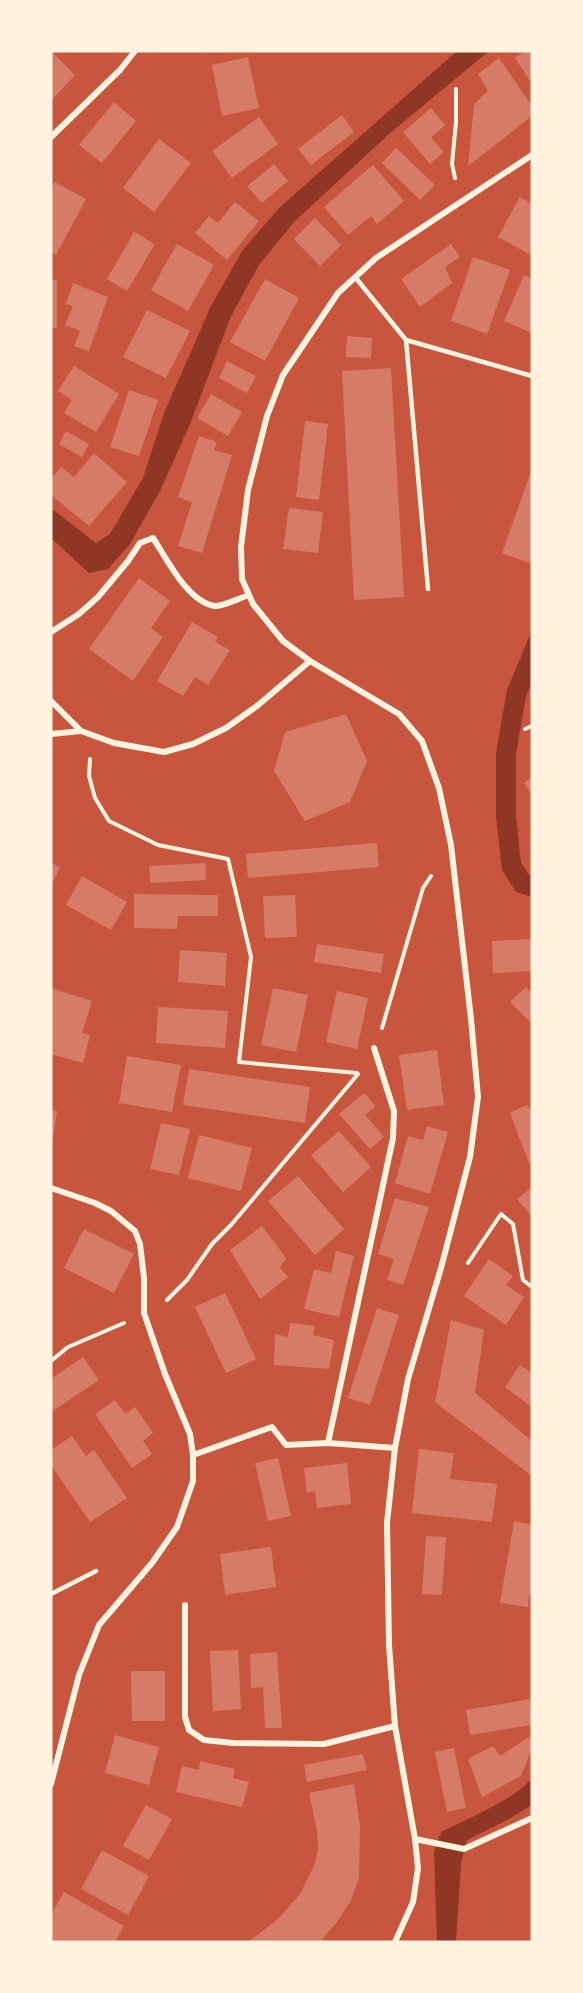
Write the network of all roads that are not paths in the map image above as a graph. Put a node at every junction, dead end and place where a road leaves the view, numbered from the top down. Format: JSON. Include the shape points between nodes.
{"nodes":[{"id":1,"x":135,"y":51,"type":"edge"},
{"id":2,"x":51,"y":137,"type":"edge"},
{"id":3,"x":532,"y":155,"type":"edge"},
{"id":4,"x":355,"y":277,"type":"junction"},
{"id":5,"x":406,"y":340,"type":"junction"},
{"id":6,"x":532,"y":376,"type":"edge"},
{"id":7,"x":428,"y":589,"type":"dead end"},
{"id":8,"x":249,"y":595,"type":"junction"},
{"id":9,"x":51,"y":632,"type":"edge"},
{"id":10,"x":310,"y":661,"type":"junction"},
{"id":11,"x":51,"y":701,"type":"edge"},
{"id":12,"x":81,"y":731,"type":"junction"},
{"id":13,"x":51,"y":734,"type":"edge"},
{"id":14,"x":374,"y":1048,"type":"road end"},
{"id":15,"x":51,"y":1188,"type":"edge"},
{"id":16,"x":328,"y":1443,"type":"junction"},
{"id":17,"x":395,"y":1448,"type":"junction"},
{"id":18,"x":193,"y":1455,"type":"junction"},
{"id":19,"x":96,"y":1571,"type":"dead end"},
{"id":20,"x":51,"y":1594,"type":"edge"},
{"id":21,"x":185,"y":1605,"type":"dead end"},
{"id":22,"x":395,"y":1726,"type":"junction"},
{"id":23,"x":51,"y":1784,"type":"edge"},
{"id":24,"x":532,"y":1818,"type":"edge"},
{"id":25,"x":415,"y":1839,"type":"junction"},
{"id":26,"x":395,"y":1942,"type":"edge"}],
"edges":[{"from":1,"to":2,"type":"street"},
{"from":3,"to":4,"type":"street","via":[[376,258]]},
{"from":4,"to":5,"type":"lane"},
{"from":4,"to":8,"type":"street","via":[[338,293],[283,375],[267,416],[248,490],[241,547],[242,579]]},
{"from":5,"to":6,"type":"lane"},
{"from":5,"to":7,"type":"lane"},
{"from":8,"to":9,"type":"street","via":[[216,607],[200,601],[186,588],[153,538],[140,543],[98,597]]},
{"from":8,"to":10,"type":"street","via":[[284,641]]},
{"from":10,"to":12,"type":"street","via":[[242,717],[193,744],[164,752],[114,743]]},
{"from":10,"to":17,"type":"street","via":[[399,714],[422,741],[439,788],[451,845],[478,1097],[470,1157],[408,1379]]},
{"from":11,"to":12,"type":"street"},
{"from":12,"to":13,"type":"street"},
{"from":14,"to":16,"type":"street","via":[[394,1111],[393,1138]]},
{"from":15,"to":18,"type":"street","via":[[111,1211],[135,1231],[144,1278],[144,1313],[190,1434]]},
{"from":16,"to":17,"type":"street"},
{"from":16,"to":18,"type":"street","via":[[286,1445],[272,1427]]},
{"from":17,"to":22,"type":"street","via":[[387,1523]]},
{"from":18,"to":23,"type":"street","via":[[193,1481],[177,1527],[99,1625],[79,1675]]},
{"from":19,"to":20,"type":"lane"},
{"from":21,"to":22,"type":"street","via":[[184,1717],[189,1730],[204,1740],[324,1744]]},
{"from":22,"to":25,"type":"street"},
{"from":24,"to":25,"type":"street","via":[[464,1849]]},
{"from":25,"to":26,"type":"street","via":[[418,1868],[413,1902]]}]}
